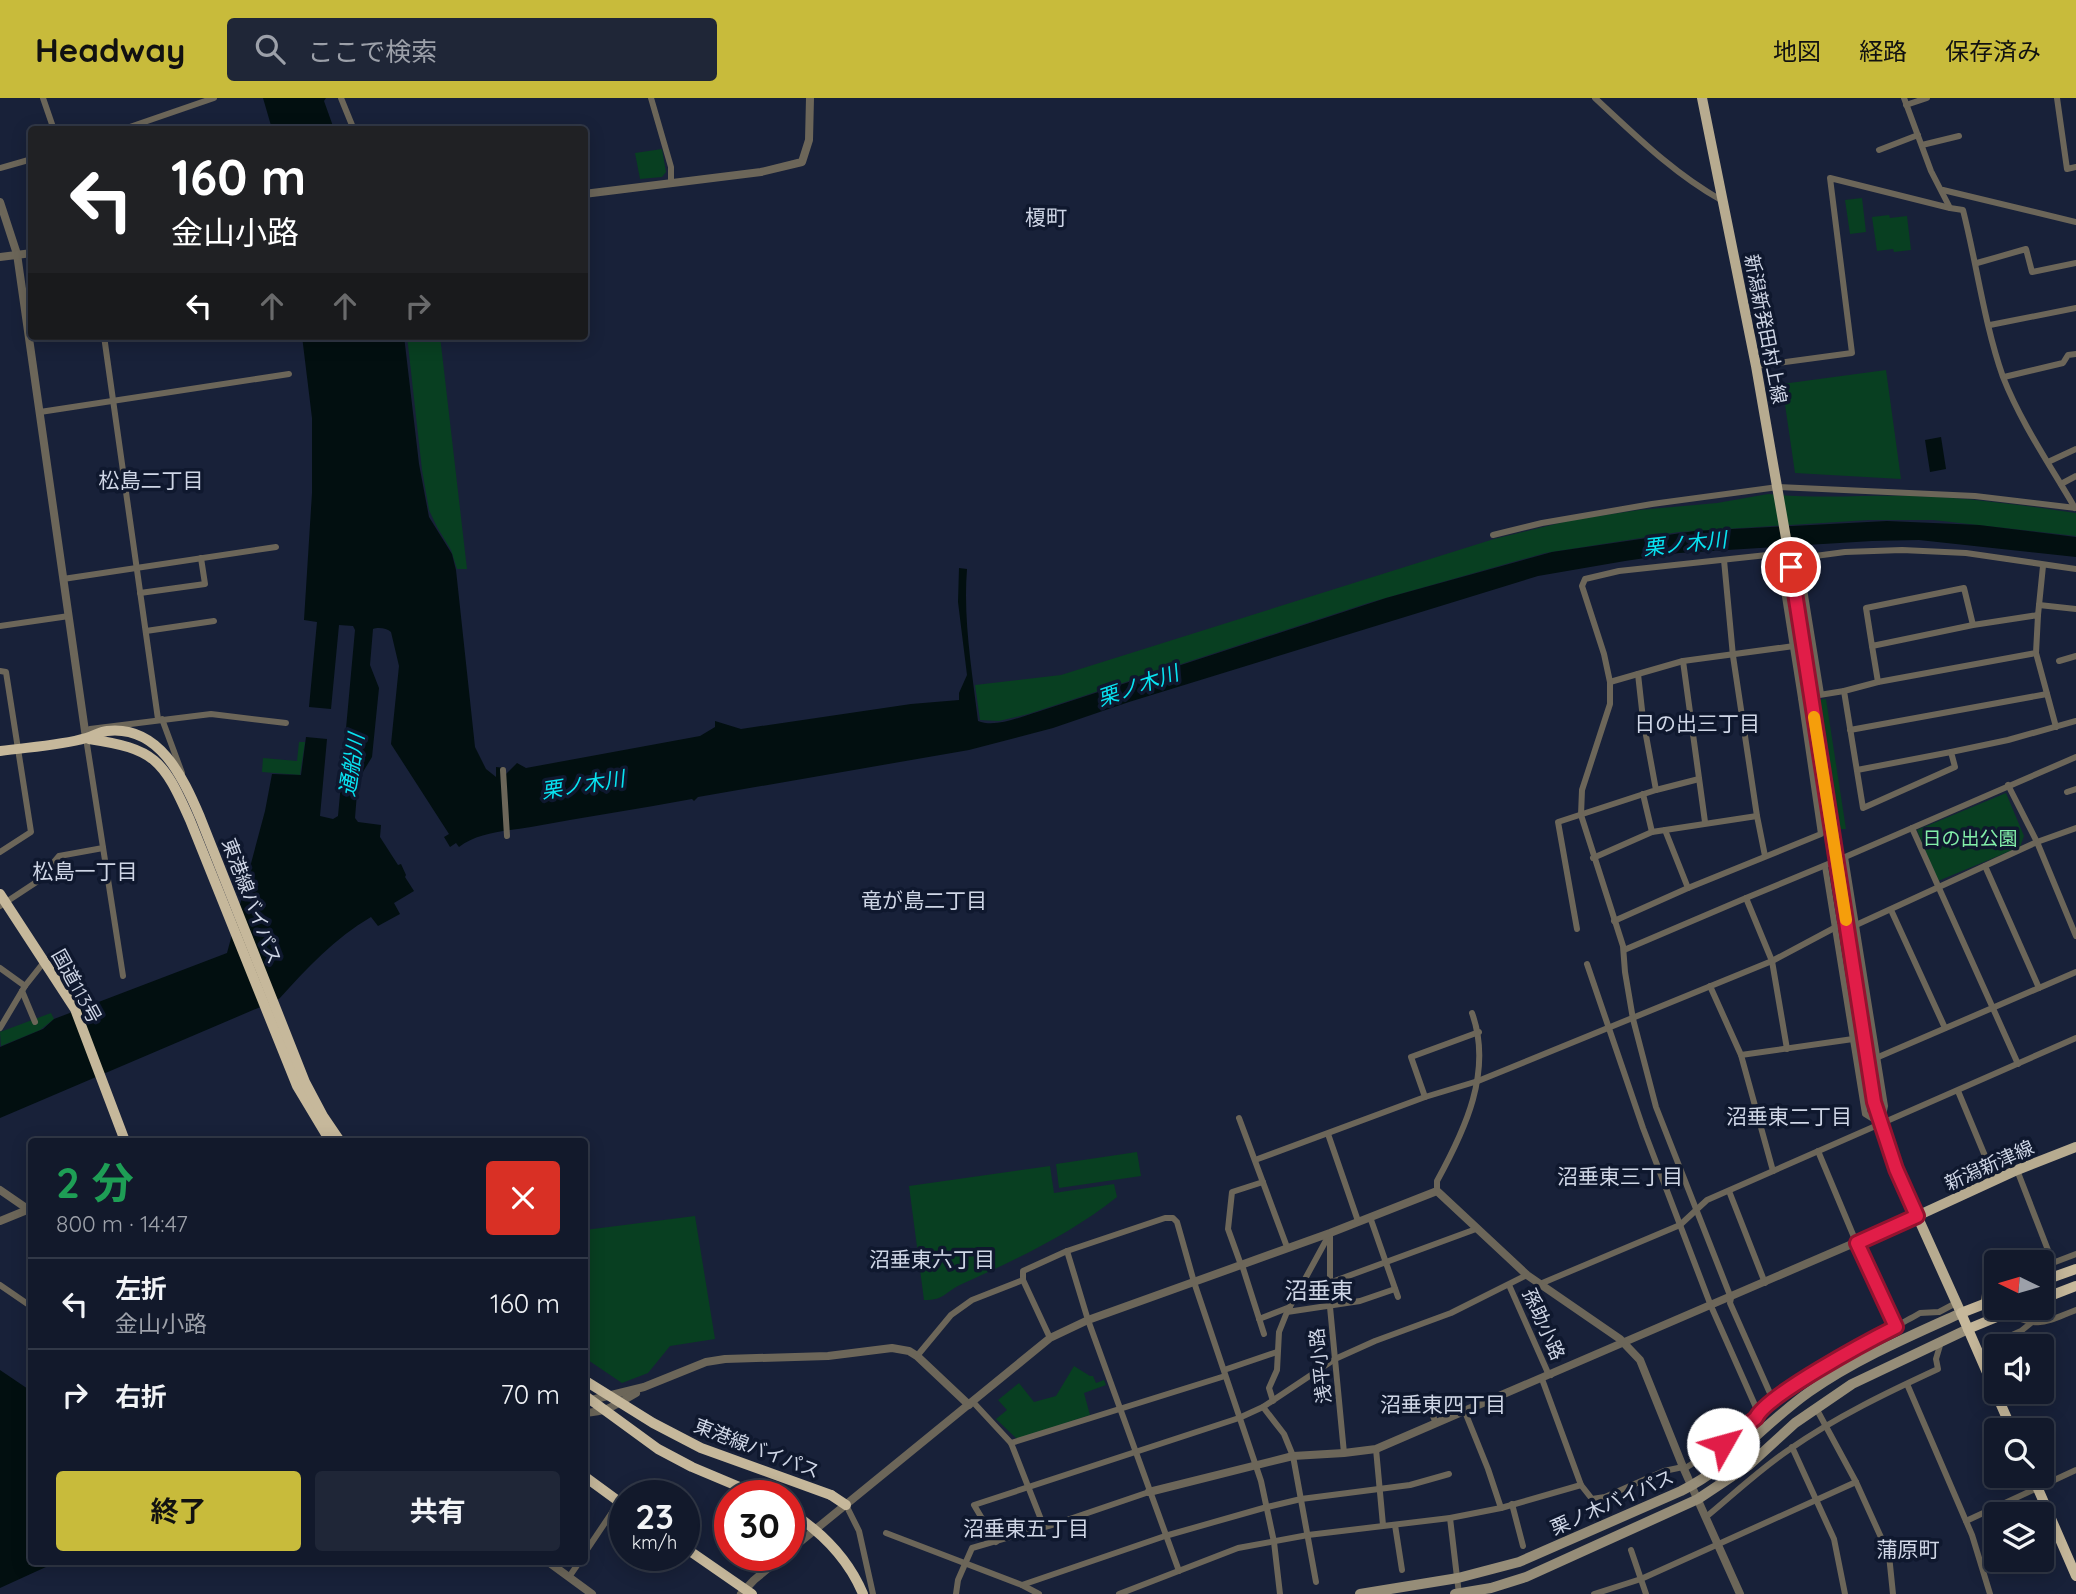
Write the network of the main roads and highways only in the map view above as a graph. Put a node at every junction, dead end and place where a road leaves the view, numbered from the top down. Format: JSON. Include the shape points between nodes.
{"nodes":[{"id":1,"x":1702,"y":98,"type":"edge"},
{"id":2,"x":0,"y":751,"type":"edge"},
{"id":3,"x":182,"y":787,"type":"junction"},
{"id":4,"x":2,"y":901,"type":"edge"},
{"id":5,"x":124,"y":1138,"type":"edge"},
{"id":6,"x":328,"y":1138,"type":"edge"},
{"id":7,"x":338,"y":1138,"type":"edge"},
{"id":8,"x":2076,"y":1147,"type":"edge"},
{"id":9,"x":1917,"y":1216,"type":"junction"},
{"id":10,"x":2076,"y":1269,"type":"edge"},
{"id":11,"x":2054,"y":1277,"type":"edge"},
{"id":12,"x":2076,"y":1286,"type":"edge"},
{"id":13,"x":2054,"y":1294,"type":"edge"},
{"id":14,"x":1984,"y":1304,"type":"edge"},
{"id":15,"x":1959,"y":1308,"type":"junction"},
{"id":16,"x":1990,"y":1320,"type":"edge"},
{"id":17,"x":1968,"y":1329,"type":"junction"},
{"id":18,"x":588,"y":1382,"type":"edge"},
{"id":19,"x":588,"y":1398,"type":"edge"},
{"id":20,"x":2007,"y":1418,"type":"edge"},
{"id":21,"x":588,"y":1479,"type":"edge"},
{"id":22,"x":726,"y":1480,"type":"edge"},
{"id":23,"x":2037,"y":1488,"type":"edge"},
{"id":24,"x":609,"y":1494,"type":"edge"},
{"id":25,"x":846,"y":1505,"type":"road end"},
{"id":26,"x":805,"y":1522,"type":"edge"},
{"id":27,"x":700,"y":1559,"type":"edge"},
{"id":28,"x":2076,"y":1576,"type":"edge"},
{"id":29,"x":746,"y":1592,"type":"edge"},
{"id":30,"x":863,"y":1594,"type":"edge"},
{"id":31,"x":1360,"y":1594,"type":"edge"},
{"id":32,"x":1458,"y":1594,"type":"edge"}],
"edges":[{"from":1,"to":9,"type":"main road","name":"新潟新発田村上線","bridge":true,"via":[[1779,492],[1874,1102]]},
{"from":2,"to":3,"type":"highway","name":"東港線バイパス","via":[[86,738],[127,745],[160,765]]},
{"from":3,"to":6,"type":"highway","name":"東港線バイパス","via":[[297,1086]]},
{"from":3,"to":7,"type":"highway","name":"東港線バイパス","via":[[305,1082]]},
{"from":4,"to":5,"type":"highway","name":"国道113号","via":[[75,1009]]},
{"from":8,"to":9,"type":"main road","name":"新潟新津線"},
{"from":9,"to":15,"type":"main road","name":"新潟新発田村上線"},
{"from":10,"to":11,"type":"highway"},
{"from":12,"to":13,"type":"highway"},
{"from":14,"to":15,"type":"highway","name":"栗ノ木バイパス"},
{"from":15,"to":17,"type":"highway"},
{"from":15,"to":31,"type":"main road","name":"栗ノ木バイパス","via":[[1808,1393],[1692,1486],[1519,1562],[1458,1578]]},
{"from":16,"to":17,"type":"highway","name":"栗ノ木バイパス"},
{"from":17,"to":20,"type":"highway"},
{"from":17,"to":32,"type":"main road","name":"栗ノ木バイパス","via":[[1852,1384],[1698,1499],[1525,1577]]},
{"from":18,"to":25,"type":"highway","name":"東港線バイパス","bridge":true,"via":[[701,1448],[831,1495]]},
{"from":19,"to":22,"type":"highway","name":"東港線バイパス","bridge":true,"via":[[666,1453]]},
{"from":21,"to":24,"type":"highway"},
{"from":23,"to":28,"type":"highway"},
{"from":26,"to":30,"type":"highway","bridge":true,"via":[[832,1546]]},
{"from":27,"to":29,"type":"highway"}]}
